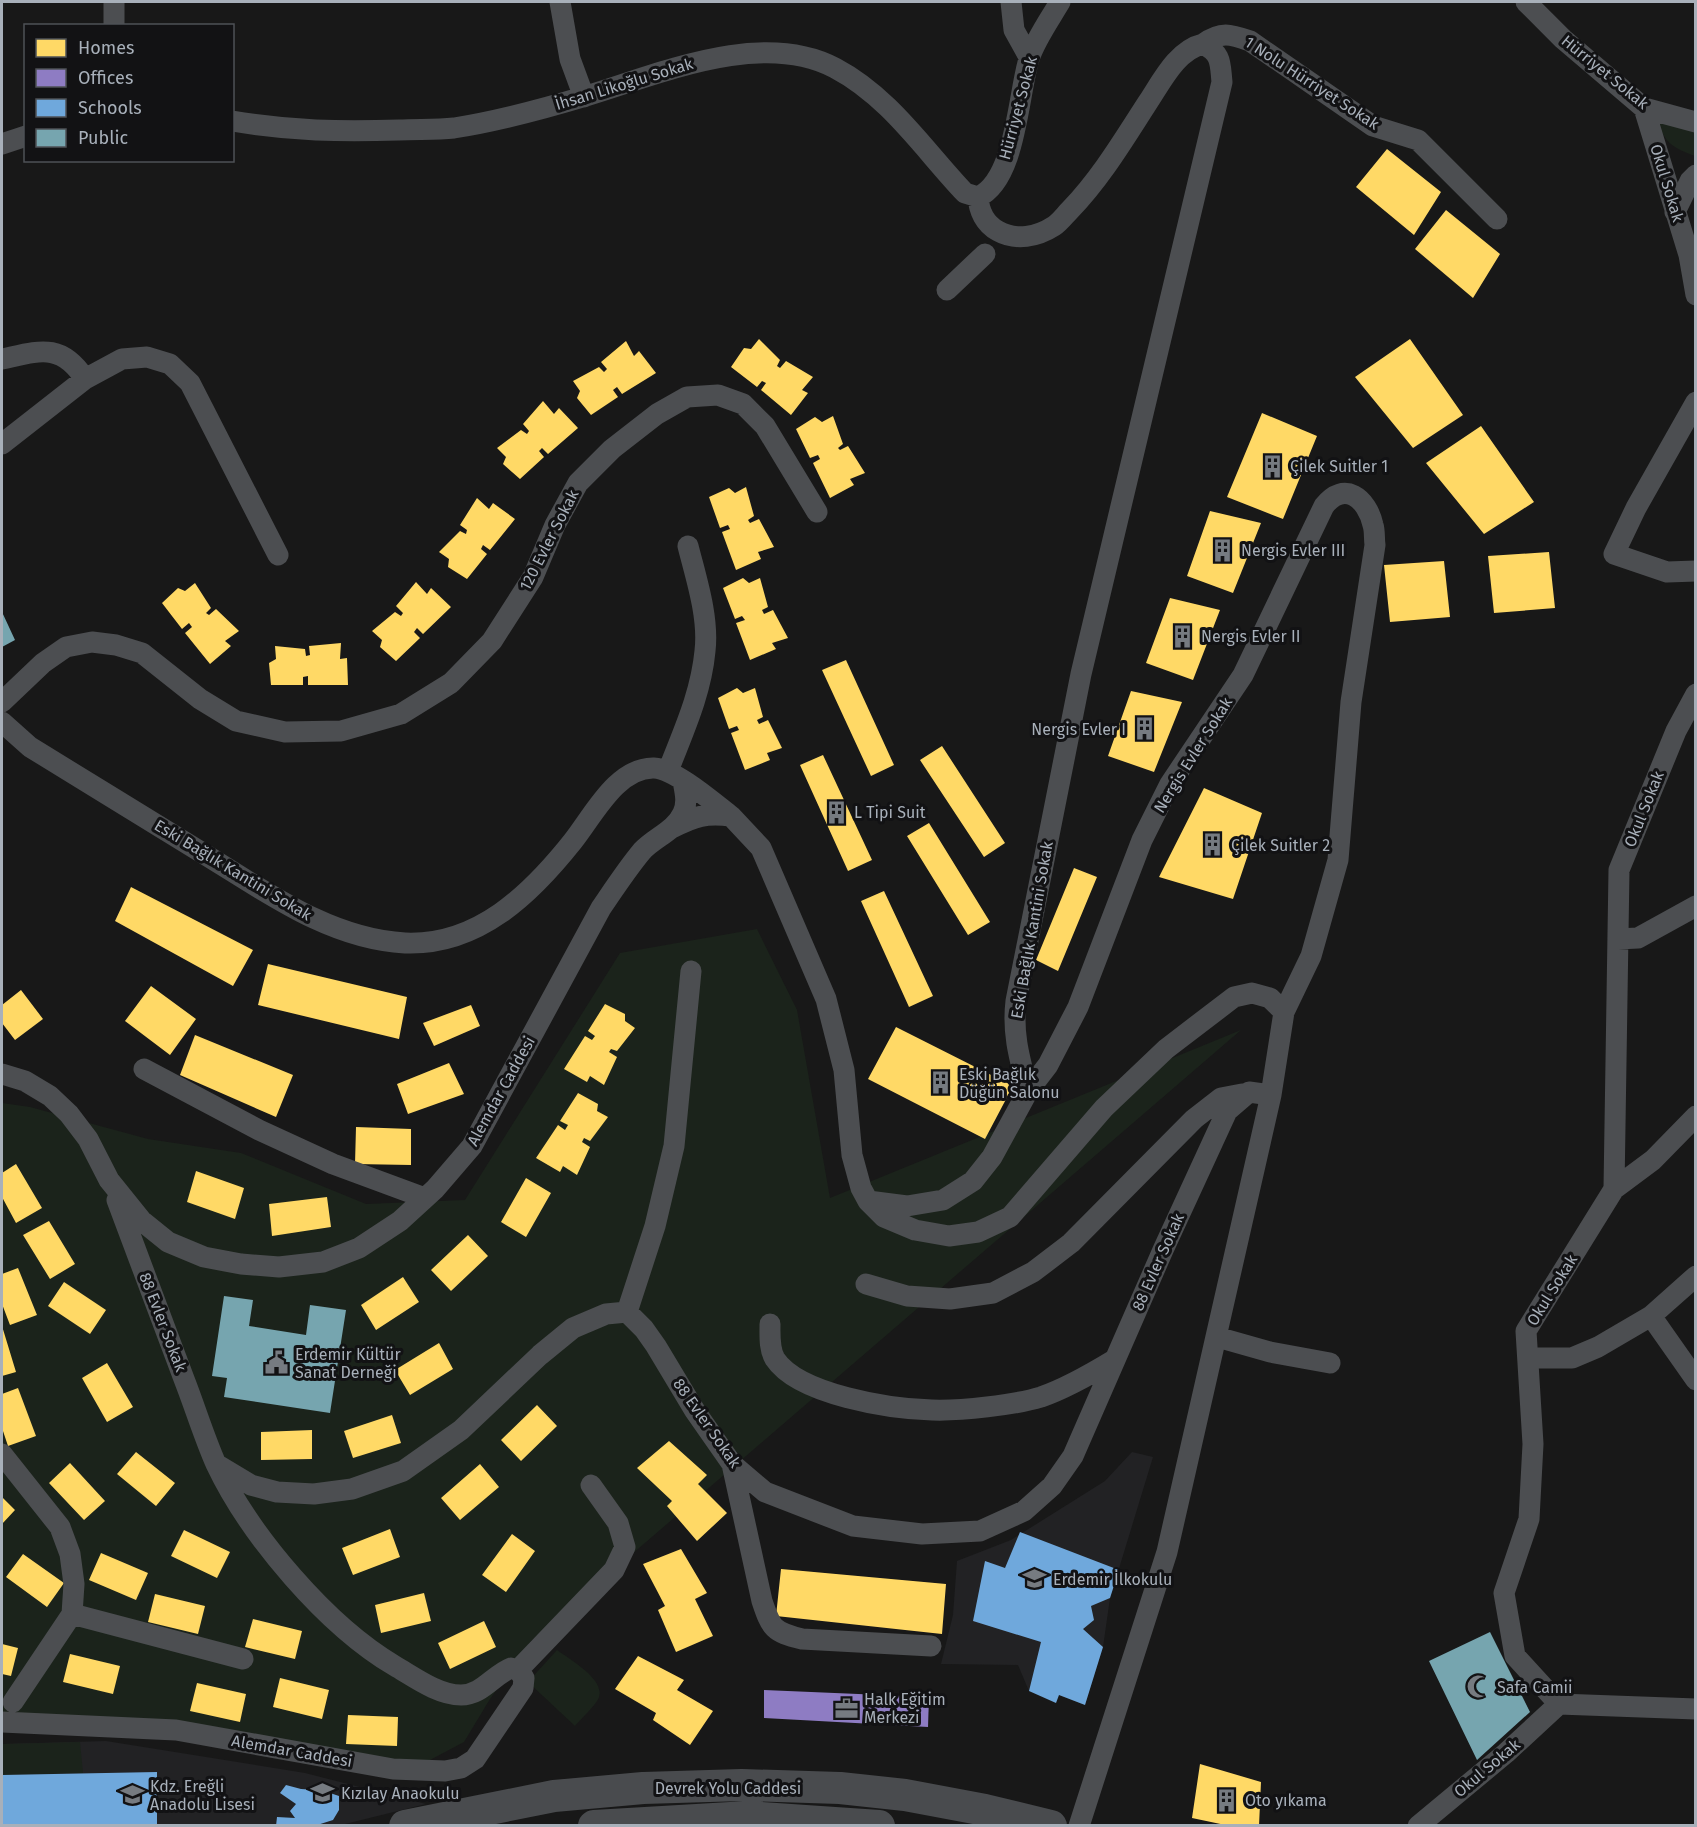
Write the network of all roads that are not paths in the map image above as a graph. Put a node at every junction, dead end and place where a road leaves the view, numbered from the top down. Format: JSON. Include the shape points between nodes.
{"nodes":[{"id":1,"x":114,"y":2,"type":"edge"},
{"id":2,"x":560,"y":2,"type":"edge"},
{"id":3,"x":1011,"y":2,"type":"edge"},
{"id":4,"x":1060,"y":2,"type":"edge"},
{"id":5,"x":1526,"y":2,"type":"edge"},
{"id":6,"x":114,"y":24,"type":"edge"},
{"id":7,"x":1203,"y":44,"type":"junction"},
{"id":8,"x":1029,"y":57,"type":"junction"},
{"id":9,"x":584,"y":97,"type":"junction"},
{"id":10,"x":1644,"y":108,"type":"junction"},
{"id":11,"x":234,"y":121,"type":"edge"},
{"id":12,"x":1695,"y":122,"type":"edge"},
{"id":13,"x":24,"y":137,"type":"edge"},
{"id":14,"x":2,"y":144,"type":"edge"},
{"id":15,"x":1695,"y":175,"type":"edge"},
{"id":16,"x":971,"y":195,"type":"junction"},
{"id":17,"x":1676,"y":212,"type":"junction"},
{"id":18,"x":1497,"y":219,"type":"dead end"},
{"id":19,"x":985,"y":254,"type":"dead end"},
{"id":20,"x":946,"y":290,"type":"dead end"},
{"id":21,"x":1695,"y":295,"type":"edge"},
{"id":22,"x":2,"y":359,"type":"edge"},
{"id":23,"x":85,"y":379,"type":"junction"},
{"id":24,"x":1695,"y":402,"type":"edge"},
{"id":25,"x":2,"y":444,"type":"edge"},
{"id":26,"x":817,"y":512,"type":"dead end"},
{"id":27,"x":688,"y":546,"type":"dead end"},
{"id":28,"x":278,"y":555,"type":"dead end"},
{"id":29,"x":1695,"y":571,"type":"edge"},
{"id":30,"x":1695,"y":694,"type":"edge"},
{"id":31,"x":2,"y":702,"type":"edge"},
{"id":32,"x":2,"y":723,"type":"edge"},
{"id":33,"x":1695,"y":723,"type":"edge"},
{"id":34,"x":1676,"y":731,"type":"junction"},
{"id":35,"x":675,"y":776,"type":"junction"},
{"id":36,"x":731,"y":816,"type":"junction"},
{"id":37,"x":672,"y":828,"type":"junction"},
{"id":38,"x":1695,"y":906,"type":"edge"},
{"id":39,"x":1618,"y":939,"type":"junction"},
{"id":40,"x":692,"y":971,"type":"dead end"},
{"id":41,"x":1284,"y":1012,"type":"junction"},
{"id":42,"x":144,"y":1069,"type":"dead end"},
{"id":43,"x":2,"y":1074,"type":"edge"},
{"id":44,"x":1028,"y":1091,"type":"junction"},
{"id":45,"x":1249,"y":1092,"type":"junction"},
{"id":46,"x":1271,"y":1095,"type":"junction"},
{"id":47,"x":1695,"y":1116,"type":"edge"},
{"id":48,"x":109,"y":1180,"type":"junction"},
{"id":49,"x":1614,"y":1189,"type":"junction"},
{"id":50,"x":425,"y":1198,"type":"junction"},
{"id":51,"x":868,"y":1201,"type":"junction"},
{"id":52,"x":1695,"y":1276,"type":"edge"},
{"id":53,"x":867,"y":1284,"type":"dead end"},
{"id":54,"x":627,"y":1312,"type":"junction"},
{"id":55,"x":1651,"y":1316,"type":"junction"},
{"id":56,"x":770,"y":1324,"type":"dead end"},
{"id":57,"x":1217,"y":1336,"type":"junction"},
{"id":58,"x":1528,"y":1358,"type":"junction"},
{"id":59,"x":1114,"y":1360,"type":"junction"},
{"id":60,"x":1330,"y":1363,"type":"dead end"},
{"id":61,"x":1695,"y":1380,"type":"edge"},
{"id":62,"x":2,"y":1454,"type":"edge"},
{"id":63,"x":216,"y":1464,"type":"junction"},
{"id":64,"x":732,"y":1464,"type":"junction"},
{"id":65,"x":591,"y":1485,"type":"dead end"},
{"id":66,"x":72,"y":1614,"type":"junction"},
{"id":67,"x":931,"y":1646,"type":"dead end"},
{"id":68,"x":243,"y":1659,"type":"dead end"},
{"id":69,"x":518,"y":1670,"type":"junction"},
{"id":70,"x":14,"y":1702,"type":"dead end"},
{"id":71,"x":1559,"y":1704,"type":"junction"},
{"id":72,"x":1695,"y":1709,"type":"edge"},
{"id":73,"x":2,"y":1722,"type":"edge"},
{"id":74,"x":405,"y":1826,"type":"edge"},
{"id":75,"x":594,"y":1826,"type":"edge"},
{"id":76,"x":879,"y":1826,"type":"edge"},
{"id":77,"x":1051,"y":1826,"type":"edge"},
{"id":78,"x":1079,"y":1826,"type":"edge"},
{"id":79,"x":1418,"y":1826,"type":"edge"}],
"edges":[{"from":1,"to":6,"type":"street"},
{"from":2,"to":9,"type":"street","via":[[570,59]]},
{"from":3,"to":8,"type":"street","via":[[1014,30]]},
{"from":4,"to":8,"type":"street","name":"Hürriyet Sokak"},
{"from":5,"to":10,"type":"street","name":"Hürriyet Sokak"},
{"from":7,"to":16,"type":"street","name":"1 Nolu Hürriyet Sokak","via":[[1193,46],[1166,75],[1081,199],[1055,226],[1034,236],[1004,234],[990,227]]},
{"from":7,"to":18,"type":"street","name":"1 Nolu Hürriyet Sokak","via":[[1215,36],[1231,34],[1250,40],[1373,126],[1418,140]]},
{"from":7,"to":44,"type":"street","name":"Eski Bağlık Kantini Sokak","via":[[1213,49],[1220,60],[1221,82],[1088,643],[1014,1020]]},
{"from":8,"to":16,"type":"street","name":"Hürriyet Sokak","via":[[1009,156],[988,193]]},
{"from":9,"to":11,"type":"street","name":"İhsan Likoğlu Sokak","via":[[452,128],[339,132]]},
{"from":9,"to":16,"type":"street","name":"İhsan Likoğlu Sokak","via":[[727,55],[803,56],[835,68],[865,88],[896,114]]},
{"from":10,"to":12,"type":"street","name":"Hürriyet Sokak"},
{"from":10,"to":17,"type":"street","name":"Okul Sokak"},
{"from":13,"to":14,"type":"street"},
{"from":15,"to":17,"type":"street"},
{"from":17,"to":21,"type":"street","name":"Okul Sokak","via":[[1689,255]]},
{"from":19,"to":20,"type":"street"},
{"from":22,"to":23,"type":"street","via":[[51,351],[68,358]]},
{"from":23,"to":25,"type":"street"},
{"from":23,"to":28,"type":"street","via":[[122,359],[147,357],[170,364],[190,383]]},
{"from":24,"to":29,"type":"street","via":[[1635,508],[1614,554],[1667,572]]},
{"from":26,"to":31,"type":"street","name":"120 Evler Sokak","via":[[765,426],[743,404],[718,395],[687,397],[657,414],[612,449],[578,483],[533,577],[492,641],[450,683],[401,714],[341,731],[285,732],[236,721],[200,699],[142,653],[92,642],[66,647]]},
{"from":27,"to":35,"type":"street","via":[[702,605],[706,650]]},
{"from":30,"to":34,"type":"street","name":"Okul Sokak"},
{"from":32,"to":35,"type":"street","name":"Eski Bağlık Kantini Sokak","via":[[30,747],[299,912],[350,933],[405,943],[450,939],[493,919],[531,889],[612,788],[636,772],[654,768]]},
{"from":33,"to":34,"type":"street"},
{"from":34,"to":39,"type":"street","name":"Okul Sokak","via":[[1619,870]]},
{"from":35,"to":36,"type":"street"},
{"from":35,"to":37,"type":"street","name":"Alemdar Caddesi","via":[[687,799]]},
{"from":36,"to":37,"type":"street","via":[[693,817]]},
{"from":36,"to":51,"type":"street","via":[[761,848],[826,999],[844,1070],[852,1155]]},
{"from":37,"to":50,"type":"street","name":"Alemdar Caddesi","via":[[644,849],[623,875],[601,908],[472,1146]]},
{"from":38,"to":39,"type":"street","via":[[1638,938]]},
{"from":39,"to":49,"type":"street","name":"Okul Sokak"},
{"from":40,"to":54,"type":"street","via":[[674,1146],[655,1226]]},
{"from":41,"to":44,"type":"street","name":"Nergis Evler Sokak","via":[[1311,956],[1338,860],[1351,702],[1375,545],[1366,507],[1354,495],[1341,492],[1324,506],[1243,675],[1170,783],[1142,840],[1078,1007],[1048,1065]]},
{"from":41,"to":46,"type":"street"},
{"from":41,"to":51,"type":"street","via":[[1270,998],[1252,993],[1234,997],[1166,1049],[1104,1108],[1010,1217],[978,1232],[949,1236],[915,1230],[884,1217]]},
{"from":42,"to":50,"type":"street","via":[[333,1164]]},
{"from":43,"to":48,"type":"street","name":"Alemdar Caddesi","via":[[25,1081],[69,1114],[88,1139]]},
{"from":44,"to":51,"type":"street","via":[[992,1157],[973,1181],[943,1200],[907,1206]]},
{"from":45,"to":46,"type":"street"},
{"from":45,"to":53,"type":"street","via":[[1221,1098],[1194,1119],[1071,1243],[1033,1272],[993,1293],[950,1299],[907,1296]]},
{"from":45,"to":59,"type":"street","name":"88 Evler Sokak","via":[[1227,1111]]},
{"from":46,"to":57,"type":"street"},
{"from":47,"to":49,"type":"street","via":[[1653,1160]]},
{"from":48,"to":50,"type":"street","name":"Alemdar Caddesi","via":[[142,1221],[168,1242],[204,1257],[279,1267],[323,1262],[359,1248],[400,1221]]},
{"from":48,"to":63,"type":"street","name":"88 Evler Sokak"},
{"from":49,"to":58,"type":"street","name":"Okul Sokak","via":[[1526,1331]]},
{"from":52,"to":55,"type":"street"},
{"from":54,"to":63,"type":"street","via":[[606,1314],[573,1328],[461,1430],[403,1471],[352,1489],[314,1494],[277,1492],[251,1485]]},
{"from":54,"to":64,"type":"street","name":"88 Evler Sokak","via":[[656,1346]]},
{"from":55,"to":58,"type":"street","via":[[1572,1358]]},
{"from":55,"to":61,"type":"street"},
{"from":56,"to":59,"type":"street","via":[[770,1347],[776,1360],[793,1377],[819,1390],[878,1404],[932,1410],[987,1407],[1039,1397],[1077,1382]]},
{"from":57,"to":60,"type":"street","via":[[1270,1352]]},
{"from":57,"to":78,"type":"street","via":[[1167,1552]]},
{"from":58,"to":71,"type":"street","name":"Okul Sokak","via":[[1533,1444],[1529,1519],[1504,1593],[1515,1656]]},
{"from":59,"to":64,"type":"street","name":"88 Evler Sokak","via":[[1073,1456],[1052,1486],[1024,1511],[980,1531],[922,1534],[853,1527],[765,1492]]},
{"from":62,"to":66,"type":"street","via":[[60,1527],[70,1554]]},
{"from":63,"to":69,"type":"street","name":"88 Evler Sokak","via":[[279,1562],[334,1619],[380,1657],[444,1692],[459,1695],[473,1694],[502,1672]]},
{"from":64,"to":67,"type":"street","via":[[762,1601],[770,1623],[782,1634],[802,1639]]},
{"from":65,"to":69,"type":"street","via":[[618,1523],[625,1547],[614,1570]]},
{"from":66,"to":68,"type":"street"},
{"from":66,"to":70,"type":"street"},
{"from":69,"to":73,"type":"street","name":"Alemdar Caddesi","via":[[524,1678],[523,1689],[484,1747],[461,1768],[445,1771],[393,1769],[176,1730]]},
{"from":71,"to":72,"type":"street"},
{"from":71,"to":79,"type":"street","name":"Okul Sokak"},
{"from":74,"to":77,"type":"highway","name":"Devrek Yolu Caddesi","via":[[554,1796],[742,1785],[840,1788],[905,1795]]},
{"from":75,"to":76,"type":"highway","name":"Devrek Yolu Caddesi","via":[[748,1817]]}]}
